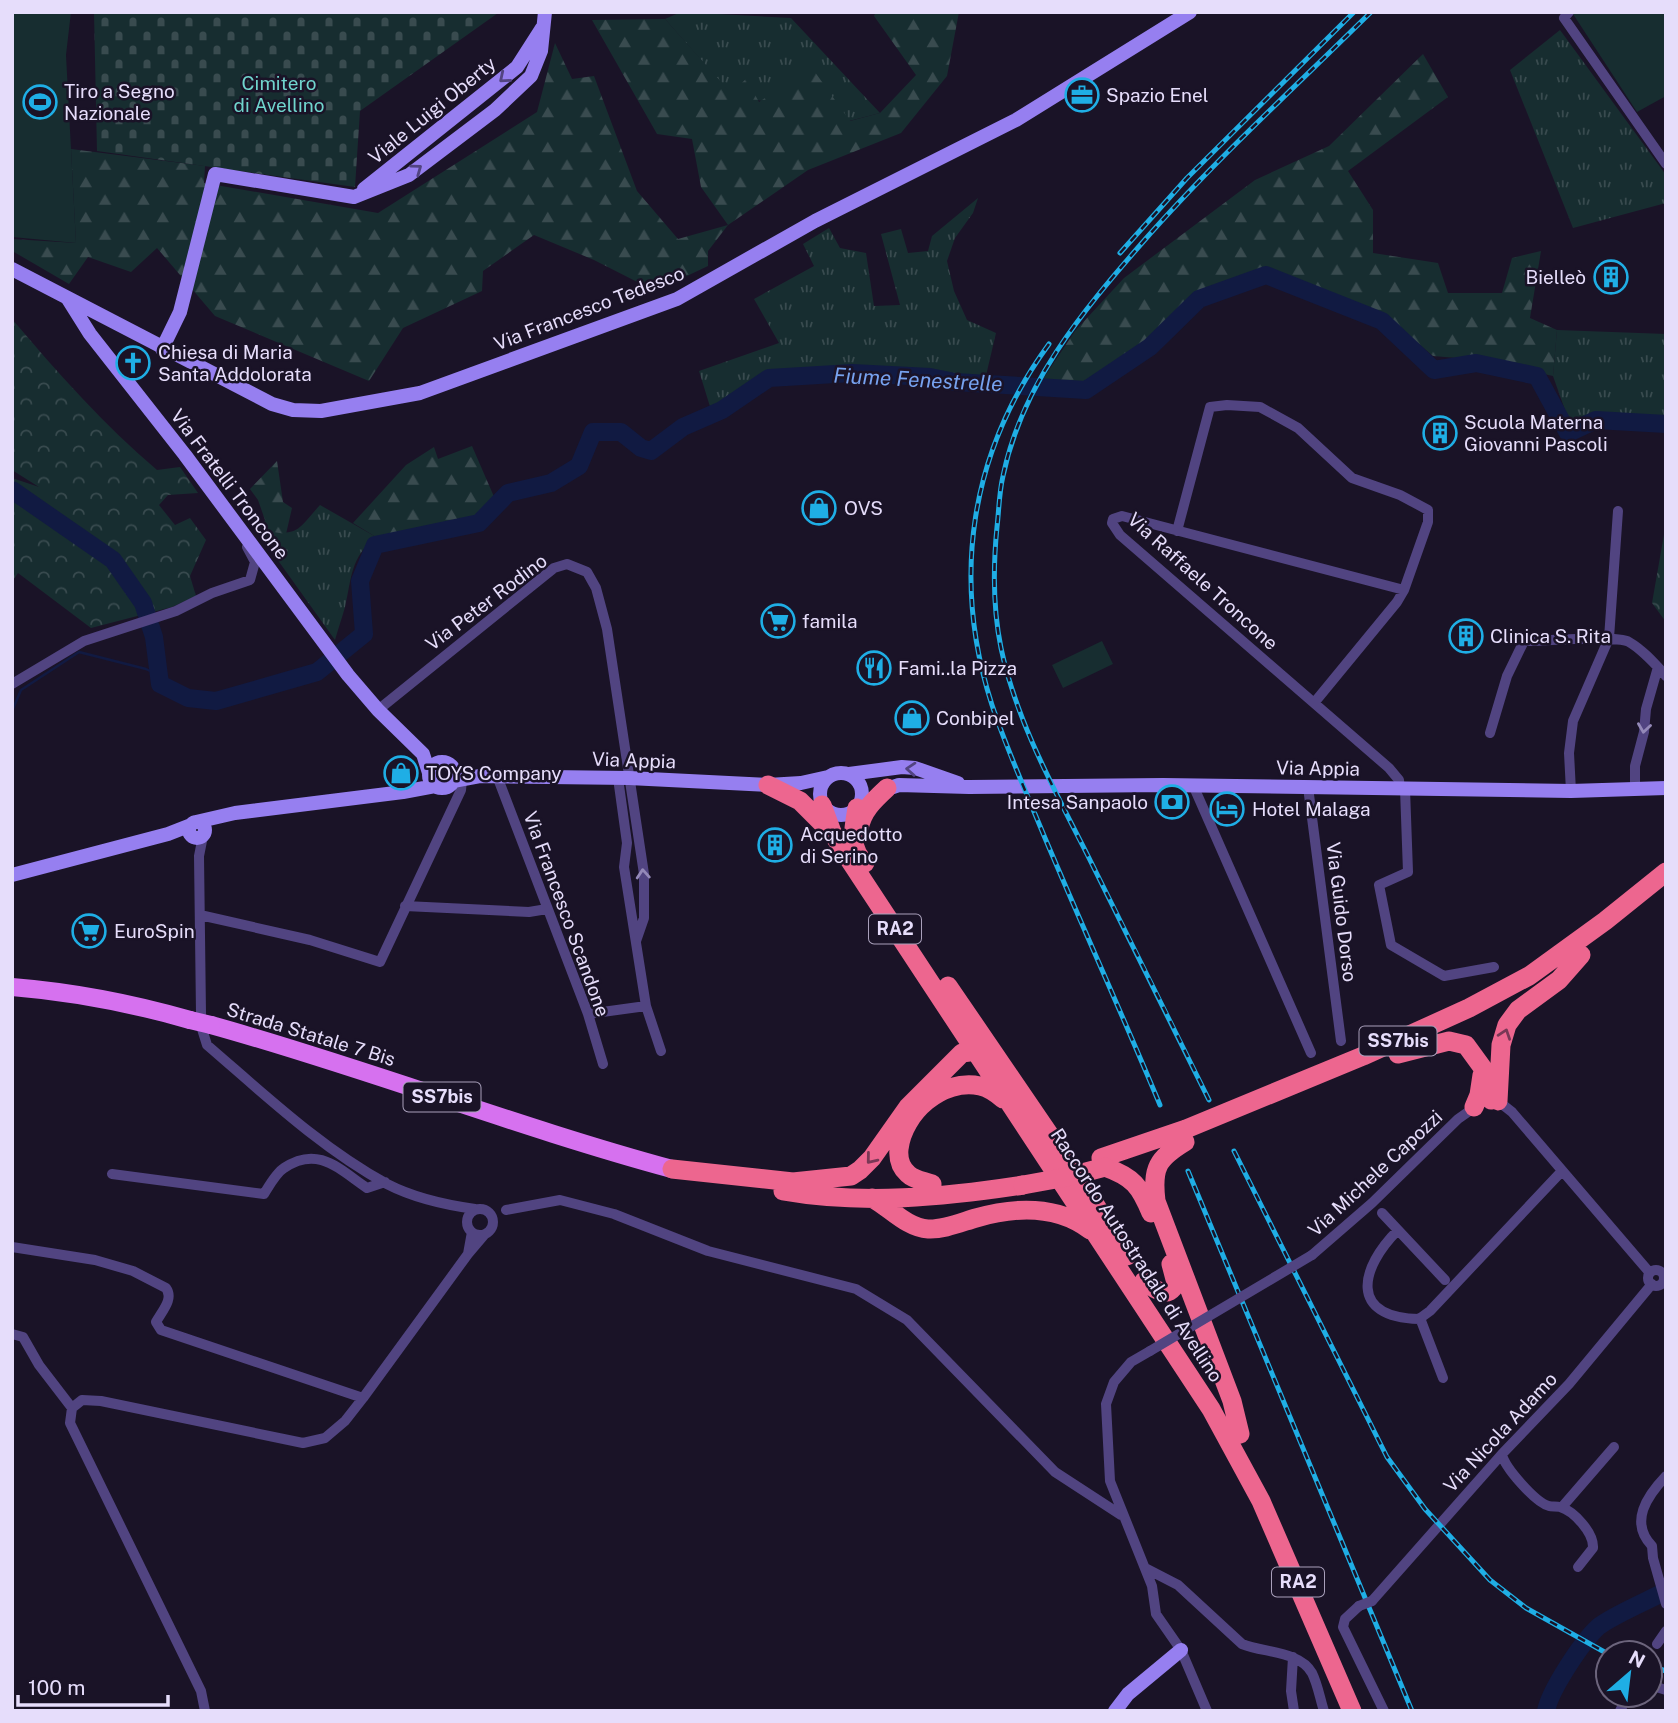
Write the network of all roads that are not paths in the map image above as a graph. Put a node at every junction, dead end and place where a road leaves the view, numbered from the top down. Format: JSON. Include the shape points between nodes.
{"nodes":[{"id":1,"x":1190,"y":12,"type":"edge"},
{"id":2,"x":1569,"y":12,"type":"edge"},
{"id":3,"x":545,"y":18,"type":"edge"},
{"id":4,"x":1666,"y":164,"type":"edge"},
{"id":5,"x":12,"y":269,"type":"edge"},
{"id":6,"x":67,"y":298,"type":"junction"},
{"id":7,"x":162,"y":349,"type":"junction"},
{"id":8,"x":1618,"y":511,"type":"dead end"},
{"id":9,"x":1177,"y":531,"type":"junction"},
{"id":10,"x":248,"y":541,"type":"junction"},
{"id":11,"x":1404,"y":590,"type":"junction"},
{"id":12,"x":1609,"y":638,"type":"junction"},
{"id":13,"x":1662,"y":672,"type":"edge"},
{"id":14,"x":12,"y":684,"type":"edge"},
{"id":15,"x":1314,"y":703,"type":"junction"},
{"id":16,"x":378,"y":710,"type":"junction"},
{"id":17,"x":1490,"y":733,"type":"dead end"},
{"id":18,"x":423,"y":754,"type":"junction"},
{"id":19,"x":452,"y":773,"type":"junction"},
{"id":20,"x":849,"y":775,"type":"junction"},
{"id":21,"x":497,"y":776,"type":"junction"},
{"id":22,"x":828,"y":776,"type":"junction"},
{"id":23,"x":623,"y":778,"type":"junction"},
{"id":24,"x":431,"y":779,"type":"junction"},
{"id":25,"x":778,"y":785,"type":"junction"},
{"id":26,"x":1194,"y":785,"type":"junction"},
{"id":27,"x":969,"y":787,"type":"junction"},
{"id":28,"x":1308,"y":787,"type":"junction"},
{"id":29,"x":887,"y":788,"type":"junction"},
{"id":30,"x":1403,"y":788,"type":"junction"},
{"id":31,"x":1666,"y":788,"type":"edge"},
{"id":32,"x":1635,"y":789,"type":"junction"},
{"id":33,"x":1571,"y":791,"type":"junction"},
{"id":34,"x":822,"y":804,"type":"junction"},
{"id":35,"x":858,"y":807,"type":"junction"},
{"id":36,"x":197,"y":831,"type":"junction"},
{"id":37,"x":836,"y":840,"type":"junction"},
{"id":38,"x":640,"y":845,"type":"junction"},
{"id":39,"x":627,"y":849,"type":"junction"},
{"id":40,"x":866,"y":864,"type":"junction"},
{"id":41,"x":1666,"y":872,"type":"edge"},
{"id":42,"x":12,"y":875,"type":"edge"},
{"id":43,"x":1666,"y":886,"type":"edge"},
{"id":44,"x":405,"y":906,"type":"junction"},
{"id":45,"x":547,"y":909,"type":"junction"},
{"id":46,"x":200,"y":915,"type":"junction"},
{"id":47,"x":636,"y":941,"type":"junction"},
{"id":48,"x":1581,"y":955,"type":"junction"},
{"id":49,"x":1494,"y":967,"type":"dead end"},
{"id":50,"x":12,"y":987,"type":"edge"},
{"id":51,"x":646,"y":1006,"type":"junction"},
{"id":52,"x":950,"y":1012,"type":"junction"},
{"id":53,"x":588,"y":1014,"type":"junction"},
{"id":54,"x":201,"y":1022,"type":"junction"},
{"id":55,"x":1340,"y":1041,"type":"dead end"},
{"id":56,"x":974,"y":1049,"type":"junction"},
{"id":57,"x":661,"y":1051,"type":"dead end"},
{"id":58,"x":1311,"y":1053,"type":"dead end"},
{"id":59,"x":1398,"y":1054,"type":"junction"},
{"id":60,"x":603,"y":1064,"type":"dead end"},
{"id":61,"x":945,"y":1069,"type":"junction"},
{"id":62,"x":1487,"y":1103,"type":"junction"},
{"id":63,"x":1012,"y":1105,"type":"junction"},
{"id":64,"x":1053,"y":1139,"type":"junction"},
{"id":65,"x":1185,"y":1142,"type":"junction"},
{"id":66,"x":1103,"y":1162,"type":"junction"},
{"id":67,"x":672,"y":1169,"type":"joint"},
{"id":68,"x":1562,"y":1171,"type":"junction"},
{"id":69,"x":1056,"y":1173,"type":"junction"},
{"id":70,"x":112,"y":1174,"type":"dead end"},
{"id":71,"x":385,"y":1182,"type":"junction"},
{"id":72,"x":792,"y":1187,"type":"junction"},
{"id":73,"x":926,"y":1190,"type":"junction"},
{"id":74,"x":872,"y":1198,"type":"junction"},
{"id":75,"x":446,"y":1205,"type":"junction"},
{"id":76,"x":480,"y":1209,"type":"junction"},
{"id":77,"x":506,"y":1210,"type":"junction"},
{"id":78,"x":1037,"y":1210,"type":"junction"},
{"id":79,"x":1382,"y":1213,"type":"dead end"},
{"id":80,"x":493,"y":1225,"type":"junction"},
{"id":81,"x":941,"y":1226,"type":"junction"},
{"id":82,"x":469,"y":1228,"type":"junction"},
{"id":83,"x":1398,"y":1230,"type":"junction"},
{"id":84,"x":485,"y":1234,"type":"junction"},
{"id":85,"x":1101,"y":1240,"type":"junction"},
{"id":86,"x":12,"y":1247,"type":"edge"},
{"id":87,"x":468,"y":1254,"type":"junction"},
{"id":88,"x":1664,"y":1270,"type":"edge"},
{"id":89,"x":1445,"y":1280,"type":"dead end"},
{"id":90,"x":1144,"y":1282,"type":"junction"},
{"id":91,"x":1657,"y":1283,"type":"edge"},
{"id":92,"x":1420,"y":1318,"type":"junction"},
{"id":93,"x":12,"y":1334,"type":"edge"},
{"id":94,"x":1443,"y":1377,"type":"dead end"},
{"id":95,"x":363,"y":1398,"type":"junction"},
{"id":96,"x":72,"y":1408,"type":"junction"},
{"id":97,"x":1240,"y":1434,"type":"junction"},
{"id":98,"x":1614,"y":1447,"type":"dead end"},
{"id":99,"x":1502,"y":1454,"type":"junction"},
{"id":100,"x":1666,"y":1476,"type":"edge"},
{"id":101,"x":1562,"y":1507,"type":"junction"},
{"id":102,"x":1122,"y":1515,"type":"junction"},
{"id":103,"x":1652,"y":1546,"type":"junction"},
{"id":104,"x":1666,"y":1548,"type":"edge"},
{"id":105,"x":1578,"y":1567,"type":"dead end"},
{"id":106,"x":1145,"y":1568,"type":"junction"},
{"id":107,"x":1666,"y":1604,"type":"edge"},
{"id":108,"x":1181,"y":1650,"type":"junction"},
{"id":109,"x":1293,"y":1657,"type":"junction"},
{"id":110,"x":205,"y":1711,"type":"edge"},
{"id":111,"x":1115,"y":1711,"type":"edge"},
{"id":112,"x":1207,"y":1711,"type":"edge"},
{"id":113,"x":1294,"y":1711,"type":"edge"},
{"id":114,"x":1324,"y":1711,"type":"edge"},
{"id":115,"x":1352,"y":1711,"type":"edge"},
{"id":116,"x":1365,"y":1711,"type":"edge"},
{"id":117,"x":1384,"y":1711,"type":"edge"}],
"edges":[{"from":1,"to":7,"type":"street","name":"Via Francesco Tedesco","via":[[1016,120],[815,221],[677,299],[420,393],[321,411],[293,410],[246,393]]},
{"from":2,"to":4,"type":"street","via":[[1564,18]]},
{"from":3,"to":7,"type":"street","via":[[541,51],[531,76],[495,110],[409,175],[355,197],[215,174],[180,312]]},
{"from":5,"to":6,"type":"street","name":"Via Francesco Tedesco"},
{"from":6,"to":7,"type":"street","name":"Via Francesco Tedesco"},
{"from":6,"to":10,"type":"street","name":"Via Fratelli Troncone"},
{"from":8,"to":12,"type":"street"},
{"from":9,"to":11,"type":"street","name":"Via Raffaele Troncone"},
{"from":9,"to":11,"type":"street","via":[[1210,407],[1261,407],[1298,428],[1352,478],[1428,510]]},
{"from":9,"to":15,"type":"street","name":"Via Raffaele Troncone","via":[[1122,516],[1112,523],[1120,535]]},
{"from":10,"to":14,"type":"street","via":[[255,562],[250,580],[141,624],[84,641]]},
{"from":10,"to":16,"type":"street","name":"Via Fratelli Troncone"},
{"from":11,"to":15,"type":"street"},
{"from":12,"to":13,"type":"street","via":[[1627,641]]},
{"from":12,"to":17,"type":"street","via":[[1524,641],[1507,676]]},
{"from":12,"to":33,"type":"street","via":[[1573,721]]},
{"from":13,"to":32,"type":"street","one_way":true,"via":[[1646,709]]},
{"from":15,"to":30,"type":"street","name":"Via Raffaele Troncone","via":[[1389,768]]},
{"from":16,"to":18,"type":"street"},
{"from":16,"to":23,"type":"street","name":"Via Peter Rodino","via":[[554,568],[575,566],[587,572],[596,588],[607,629],[621,712]]},
{"from":18,"to":19,"type":"street"},
{"from":18,"to":24,"type":"street"},
{"from":19,"to":21,"type":"street","name":"Via Appia"},
{"from":19,"to":24,"type":"street","name":"Via Appia","via":[[447,787]]},
{"from":19,"to":24,"type":"street","via":[[433,766]]},
{"from":19,"to":44,"type":"street","via":[[461,790]]},
{"from":20,"to":22,"type":"street","name":"Via Appia"},
{"from":27,"to":20,"type":"street","name":"Via Appia","one_way":true,"via":[[915,768]]},
{"from":20,"to":35,"type":"street","via":[[860,785]]},
{"from":21,"to":23,"type":"street","name":"Via Appia"},
{"from":21,"to":45,"type":"street","name":"Via Francesco Scandone"},
{"from":22,"to":25,"type":"street","name":"Via Appia"},
{"from":22,"to":34,"type":"street","via":[[821,786]]},
{"from":23,"to":25,"type":"street","name":"Via Appia"},
{"from":23,"to":38,"type":"street"},
{"from":23,"to":39,"type":"street"},
{"from":24,"to":36,"type":"street","via":[[419,789],[219,816]]},
{"from":25,"to":34,"type":"street","name":"Via Appia","via":[[801,789]]},
{"from":25,"to":37,"type":"highway","via":[[800,801]]},
{"from":26,"to":27,"type":"street","name":"Via Appia"},
{"from":26,"to":28,"type":"street","name":"Via Appia"},
{"from":26,"to":58,"type":"street"},
{"from":27,"to":29,"type":"street","name":"Via Appia"},
{"from":28,"to":30,"type":"street","name":"Via Appia"},
{"from":28,"to":55,"type":"street","name":"Via Guido Dorso"},
{"from":29,"to":35,"type":"street","name":"Via Appia"},
{"from":29,"to":40,"type":"highway","via":[[872,802],[860,824]]},
{"from":30,"to":33,"type":"street","name":"Via Appia"},
{"from":30,"to":49,"type":"street","via":[[1408,872],[1379,885],[1391,945],[1444,975]]},
{"from":31,"to":32,"type":"street","name":"Via Appia"},
{"from":32,"to":33,"type":"street","name":"Via Appia"},
{"from":34,"to":35,"type":"street","name":"Via Appia","via":[[839,815]]},
{"from":34,"to":37,"type":"highway"},
{"from":35,"to":40,"type":"highway","via":[[853,842]]},
{"from":36,"to":42,"type":"street","via":[[168,834]]},
{"from":36,"to":46,"type":"street"},
{"from":37,"to":52,"type":"highway","name":"Raccordo Autostradale di Avellino","number":"RA2"},
{"from":38,"to":39,"type":"street"},
{"from":47,"to":38,"type":"street","one_way":true,"via":[[644,918]]},
{"from":39,"to":47,"type":"street","via":[[624,867]]},
{"from":40,"to":64,"type":"highway","name":"Raccordo Autostradale di Avellino","number":"RA2"},
{"from":41,"to":66,"type":"highway","number":"SS7bis","via":[[1529,976],[1469,1008]]},
{"from":43,"to":48,"type":"highway","number":"SS7bis"},
{"from":44,"to":45,"type":"street"},
{"from":44,"to":46,"type":"street","via":[[380,962],[310,940]]},
{"from":45,"to":53,"type":"street","name":"Via Francesco Scandone"},
{"from":46,"to":54,"type":"street"},
{"from":47,"to":51,"type":"street"},
{"from":48,"to":59,"type":"highway","number":"SS7bis","via":[[1521,994]]},
{"from":62,"to":48,"type":"highway","one_way":true,"via":[[1507,1025]]},
{"from":50,"to":54,"type":"main road","name":"Strada Statale 7 Bis","number":"SS7bis","via":[[91,995]]},
{"from":51,"to":53,"type":"street"},
{"from":51,"to":57,"type":"street"},
{"from":52,"to":56,"type":"highway","name":"Raccordo Autostradale di Avellino","number":"RA2"},
{"from":52,"to":61,"type":"highway","via":[[952,1042]]},
{"from":53,"to":60,"type":"street","name":"Via Francesco Scandone"},
{"from":54,"to":67,"type":"main road","name":"Strada Statale 7 Bis","number":"SS7bis"},
{"from":54,"to":71,"type":"street","via":[[207,1045],[303,1127]]},
{"from":56,"to":61,"type":"highway","via":[[962,1053]]},
{"from":56,"to":63,"type":"highway","name":"Raccordo Autostradale di Avellino","number":"RA2"},
{"from":56,"to":64,"type":"highway","via":[[988,1052],[1038,1125]]},
{"from":59,"to":62,"type":"highway","via":[[1455,1041],[1471,1049],[1482,1067]]},
{"from":59,"to":65,"type":"highway","number":"SS7bis"},
{"from":61,"to":72,"type":"highway","one_way":true,"via":[[898,1118],[860,1170],[851,1176]]},
{"from":62,"to":68,"type":"street","via":[[1512,1112]]},
{"from":62,"to":102,"type":"street","name":"Via Michele Capozzi","bridge":true,"via":[[1458,1119],[1312,1255],[1131,1362],[1114,1382],[1106,1405],[1110,1481]]},
{"from":63,"to":69,"type":"highway","name":"Raccordo Autostradale di Avellino","number":"RA2"},
{"from":63,"to":73,"type":"highway","via":[[991,1090],[968,1085],[950,1089],[920,1107],[902,1132],[899,1157],[906,1173]]},
{"from":64,"to":90,"type":"highway","name":"Raccordo Autostradale di Avellino","number":"RA2"},
{"from":65,"to":66,"type":"highway","number":"SS7bis"},
{"from":65,"to":97,"type":"highway","via":[[1166,1153],[1157,1165],[1153,1180],[1156,1201],[1238,1417]]},
{"from":66,"to":73,"type":"highway","number":"SS7bis","via":[[1021,1180]]},
{"from":66,"to":90,"type":"highway","via":[[1125,1174],[1144,1196],[1176,1283],[1162,1293]]},
{"from":67,"to":72,"type":"highway","number":"SS7bis","via":[[730,1182]]},
{"from":68,"to":91,"type":"street"},
{"from":68,"to":92,"type":"street"},
{"from":69,"to":78,"type":"highway","via":[[1053,1199]]},
{"from":69,"to":85,"type":"highway","name":"Raccordo Autostradale di Avellino","number":"RA2"},
{"from":70,"to":71,"type":"street","via":[[264,1194],[282,1168],[310,1157],[326,1160],[367,1188]]},
{"from":71,"to":75,"type":"street"},
{"from":72,"to":73,"type":"highway","number":"SS7bis"},
{"from":72,"to":74,"type":"highway","number":"SS7bis"},
{"from":73,"to":74,"type":"highway","number":"SS7bis"},
{"from":73,"to":81,"type":"highway","via":[[914,1203],[916,1218]]},
{"from":74,"to":81,"type":"highway","via":[[911,1224],[930,1229]]},
{"from":75,"to":76,"type":"street"},
{"from":75,"to":82,"type":"street"},
{"from":76,"to":77,"type":"street"},
{"from":76,"to":80,"type":"street","via":[[493,1218]]},
{"from":76,"to":82,"type":"street","via":[[469,1215]]},
{"from":77,"to":80,"type":"street"},
{"from":77,"to":102,"type":"street","via":[[560,1199],[614,1214],[708,1251],[856,1289],[907,1320],[1055,1472]]},
{"from":78,"to":81,"type":"highway","via":[[1013,1210]]},
{"from":78,"to":85,"type":"highway","via":[[1068,1217]]},
{"from":79,"to":83,"type":"street"},
{"from":80,"to":84,"type":"street"},
{"from":82,"to":84,"type":"street"},
{"from":82,"to":87,"type":"street"},
{"from":83,"to":89,"type":"street"},
{"from":83,"to":92,"type":"street","via":[[1370,1272],[1369,1296],[1383,1312]]},
{"from":84,"to":87,"type":"street"},
{"from":85,"to":115,"type":"highway","name":"Raccordo Autostradale di Avellino","number":"RA2","via":[[1230,1441],[1290,1564]]},
{"from":86,"to":95,"type":"street","via":[[96,1260],[133,1271],[170,1292],[156,1322],[161,1330]]},
{"from":87,"to":95,"type":"street"},
{"from":88,"to":91,"type":"street","via":[[1664,1279]]},
{"from":90,"to":97,"type":"highway","name":"Raccordo Autostradale di Avellino","number":"RA2"},
{"from":91,"to":99,"type":"street","name":"Via Nicola Adamo"},
{"from":92,"to":94,"type":"street"},
{"from":93,"to":96,"type":"street","via":[[23,1337]]},
{"from":95,"to":96,"type":"street","via":[[325,1438],[303,1443],[101,1401],[82,1400]]},
{"from":96,"to":110,"type":"street","via":[[70,1423],[201,1691]]},
{"from":97,"to":116,"type":"highway","name":"Raccordo Autostradale di Avellino","number":"RA2","via":[[1291,1537]]},
{"from":98,"to":101,"type":"street"},
{"from":99,"to":101,"type":"street","via":[[1513,1475],[1538,1499],[1547,1506]]},
{"from":99,"to":117,"type":"street","name":"Via Nicola Adamo","bridge":true,"via":[[1373,1601],[1345,1619],[1343,1627]]},
{"from":100,"to":103,"type":"street","via":[[1646,1501],[1640,1518]]},
{"from":101,"to":105,"type":"street","via":[[1593,1538],[1593,1548]]},
{"from":102,"to":106,"type":"street","name":"Via Michele Capozzi"},
{"from":103,"to":104,"type":"street"},
{"from":103,"to":107,"type":"street"},
{"from":106,"to":108,"type":"street","name":"Via Michele Capozzi","via":[[1156,1614]]},
{"from":106,"to":109,"type":"street","via":[[1178,1585],[1242,1643]]},
{"from":108,"to":111,"type":"street","via":[[1128,1694]]},
{"from":108,"to":112,"type":"street","name":"Via Michele Capozzi"},
{"from":109,"to":113,"type":"street"},
{"from":109,"to":114,"type":"street","via":[[1312,1674]]}]}
